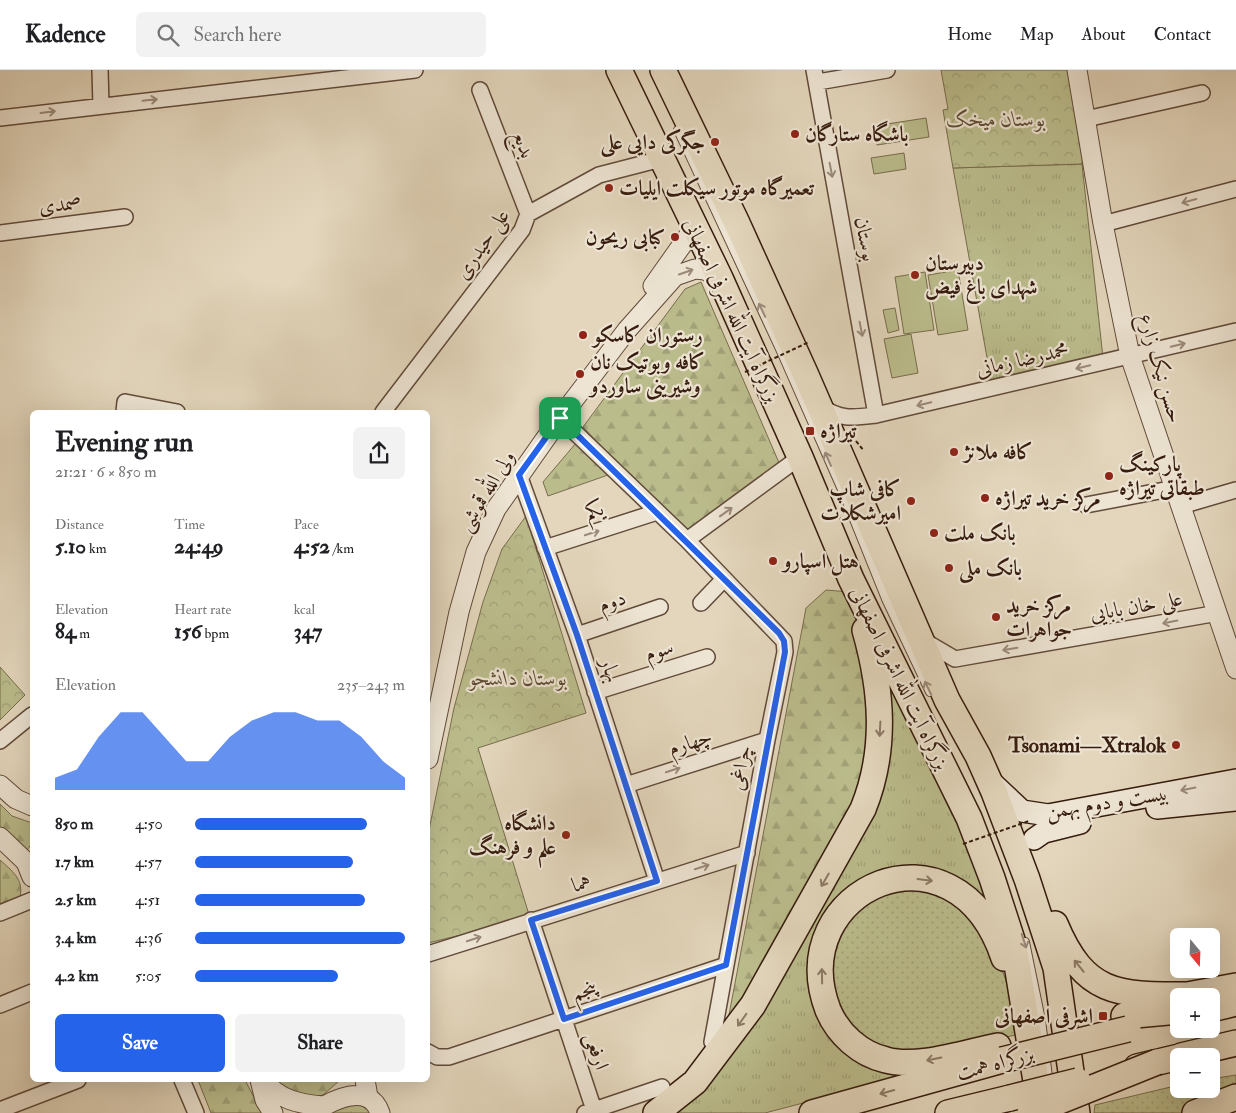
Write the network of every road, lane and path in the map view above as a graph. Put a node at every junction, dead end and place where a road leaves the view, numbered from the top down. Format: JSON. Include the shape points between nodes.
{"nodes":[{"id":1,"x":100,"y":70,"type":"edge"},
{"id":2,"x":415,"y":70,"type":"edge"},
{"id":3,"x":619,"y":70,"type":"edge"},
{"id":4,"x":626,"y":70,"type":"edge"},
{"id":5,"x":654,"y":70,"type":"edge"},
{"id":6,"x":886,"y":70,"type":"edge"},
{"id":7,"x":1077,"y":70,"type":"edge"},
{"id":8,"x":660,"y":74,"type":"edge"},
{"id":9,"x":816,"y":76,"type":"edge"},
{"id":10,"x":480,"y":90,"type":"dead end"},
{"id":11,"x":1202,"y":93,"type":"dead end"},
{"id":12,"x":101,"y":106,"type":"junction"},
{"id":13,"x":0,"y":118,"type":"edge"},
{"id":14,"x":1086,"y":119,"type":"junction"},
{"id":15,"x":675,"y":120,"type":"dead end"},
{"id":16,"x":661,"y":159,"type":"junction"},
{"id":17,"x":684,"y":184,"type":"dead end"},
{"id":18,"x":1236,"y":189,"type":"edge"},
{"id":19,"x":528,"y":214,"type":"junction"},
{"id":20,"x":125,"y":217,"type":"dead end"},
{"id":21,"x":1103,"y":224,"type":"junction"},
{"id":22,"x":694,"y":228,"type":"junction"},
{"id":23,"x":0,"y":233,"type":"edge"},
{"id":24,"x":720,"y":278,"type":"junction"},
{"id":25,"x":627,"y":330,"type":"junction"},
{"id":26,"x":1236,"y":331,"type":"edge"},
{"id":27,"x":809,"y":342,"type":"dead end"},
{"id":28,"x":1130,"y":356,"type":"junction"},
{"id":29,"x":744,"y":372,"type":"dead end"},
{"id":30,"x":819,"y":406,"type":"junction"},
{"id":31,"x":124,"y":407,"type":"edge"},
{"id":32,"x":156,"y":410,"type":"edge"},
{"id":33,"x":385,"y":410,"type":"edge"},
{"id":34,"x":876,"y":415,"type":"junction"},
{"id":35,"x":560,"y":418,"type":"junction"},
{"id":36,"x":800,"y":457,"type":"junction"},
{"id":37,"x":519,"y":475,"type":"junction"},
{"id":38,"x":1175,"y":488,"type":"junction"},
{"id":39,"x":1236,"y":490,"type":"edge"},
{"id":40,"x":1086,"y":505,"type":"dead end"},
{"id":41,"x":1181,"y":506,"type":"junction"},
{"id":42,"x":657,"y":512,"type":"junction"},
{"id":43,"x":687,"y":540,"type":"junction"},
{"id":44,"x":545,"y":548,"type":"junction"},
{"id":45,"x":724,"y":579,"type":"junction"},
{"id":46,"x":851,"y":579,"type":"junction"},
{"id":47,"x":701,"y":603,"type":"dead end"},
{"id":48,"x":660,"y":607,"type":"dead end"},
{"id":49,"x":1218,"y":613,"type":"junction"},
{"id":50,"x":888,"y":634,"type":"dead end"},
{"id":51,"x":577,"y":635,"type":"junction"},
{"id":52,"x":1231,"y":635,"type":"edge"},
{"id":53,"x":919,"y":638,"type":"junction"},
{"id":54,"x":707,"y":657,"type":"dead end"},
{"id":55,"x":1236,"y":669,"type":"edge"},
{"id":56,"x":596,"y":692,"type":"junction"},
{"id":57,"x":936,"y":704,"type":"dead end"},
{"id":58,"x":30,"y":717,"type":"edge"},
{"id":59,"x":767,"y":740,"type":"junction"},
{"id":60,"x":0,"y":741,"type":"edge"},
{"id":61,"x":430,"y":750,"type":"edge"},
{"id":62,"x":948,"y":756,"type":"dead end"},
{"id":63,"x":1236,"y":780,"type":"edge"},
{"id":64,"x":990,"y":781,"type":"junction"},
{"id":65,"x":0,"y":784,"type":"edge"},
{"id":66,"x":626,"y":785,"type":"junction"},
{"id":67,"x":1236,"y":800,"type":"edge"},
{"id":68,"x":30,"y":805,"type":"edge"},
{"id":69,"x":1031,"y":830,"type":"junction"},
{"id":70,"x":1000,"y":833,"type":"dead end"},
{"id":71,"x":0,"y":837,"type":"edge"},
{"id":72,"x":963,"y":844,"type":"dead end"},
{"id":73,"x":747,"y":853,"type":"junction"},
{"id":74,"x":30,"y":872,"type":"edge"},
{"id":75,"x":657,"y":881,"type":"junction"},
{"id":76,"x":30,"y":901,"type":"edge"},
{"id":77,"x":0,"y":913,"type":"edge"},
{"id":78,"x":531,"y":920,"type":"junction"},
{"id":79,"x":1035,"y":933,"type":"dead end"},
{"id":80,"x":1022,"y":934,"type":"dead end"},
{"id":81,"x":430,"y":953,"type":"edge"},
{"id":82,"x":726,"y":965,"type":"junction"},
{"id":83,"x":1056,"y":968,"type":"junction"},
{"id":84,"x":1236,"y":986,"type":"edge"},
{"id":85,"x":1220,"y":991,"type":"edge"},
{"id":86,"x":30,"y":993,"type":"edge"},
{"id":87,"x":1051,"y":997,"type":"dead end"},
{"id":88,"x":1170,"y":1000,"type":"edge"},
{"id":89,"x":1170,"y":1003,"type":"edge"},
{"id":90,"x":0,"y":1005,"type":"edge"},
{"id":91,"x":1170,"y":1007,"type":"edge"},
{"id":92,"x":564,"y":1019,"type":"junction"},
{"id":93,"x":712,"y":1042,"type":"dead end"},
{"id":94,"x":1234,"y":1044,"type":"edge"},
{"id":95,"x":1216,"y":1048,"type":"edge"},
{"id":96,"x":1032,"y":1052,"type":"junction"},
{"id":97,"x":430,"y":1053,"type":"edge"},
{"id":98,"x":1000,"y":1053,"type":"junction"},
{"id":99,"x":1059,"y":1055,"type":"dead end"},
{"id":100,"x":1170,"y":1058,"type":"edge"},
{"id":101,"x":1170,"y":1059,"type":"edge"},
{"id":102,"x":1062,"y":1074,"type":"dead end"},
{"id":103,"x":73,"y":1082,"type":"edge"},
{"id":104,"x":183,"y":1082,"type":"edge"},
{"id":105,"x":262,"y":1082,"type":"edge"},
{"id":106,"x":264,"y":1082,"type":"edge"},
{"id":107,"x":347,"y":1082,"type":"edge"},
{"id":108,"x":1035,"y":1082,"type":"junction"},
{"id":109,"x":662,"y":1087,"type":"dead end"},
{"id":110,"x":367,"y":1089,"type":"edge"},
{"id":111,"x":1236,"y":1098,"type":"edge"},
{"id":112,"x":324,"y":1107,"type":"edge"},
{"id":113,"x":0,"y":1110,"type":"edge"},
{"id":114,"x":589,"y":1111,"type":"edge"},
{"id":115,"x":196,"y":1113,"type":"edge"},
{"id":116,"x":273,"y":1113,"type":"edge"},
{"id":117,"x":380,"y":1113,"type":"edge"},
{"id":118,"x":656,"y":1113,"type":"edge"},
{"id":119,"x":812,"y":1113,"type":"edge"},
{"id":120,"x":948,"y":1113,"type":"edge"},
{"id":121,"x":1030,"y":1113,"type":"edge"},
{"id":122,"x":1034,"y":1113,"type":"edge"},
{"id":123,"x":1041,"y":1113,"type":"edge"},
{"id":124,"x":1053,"y":1113,"type":"edge"},
{"id":125,"x":1066,"y":1113,"type":"edge"},
{"id":126,"x":1077,"y":1113,"type":"edge"},
{"id":127,"x":1195,"y":1113,"type":"edge"}],
"edges":[{"from":1,"to":12,"type":"street"},
{"from":12,"to":2,"type":"street","one_way":true},
{"from":3,"to":16,"type":"highway","name":"بزرگراه آیت الله اشرفی اصفهانی"},
{"from":4,"to":17,"type":"lane"},
{"from":5,"to":8,"type":"lane"},
{"from":6,"to":9,"type":"street"},
{"from":7,"to":14,"type":"street","name":"حسن نیک زارع"},
{"from":8,"to":30,"type":"highway","name":"بزرگراه آیت الله اشرفی اصفهانی","via":[[736,221]]},
{"from":9,"to":34,"type":"street","name":"بوستان","one_way":true},
{"from":10,"to":19,"type":"street","name":"بدیع"},
{"from":11,"to":14,"type":"street"},
{"from":13,"to":12,"type":"street","one_way":true},
{"from":14,"to":21,"type":"street","name":"حسن نیک زارع"},
{"from":57,"to":15,"type":"lane","one_way":true,"via":[[886,599],[843,492]]},
{"from":16,"to":19,"type":"street","name":"علی حیدری","via":[[599,175]]},
{"from":16,"to":22,"type":"highway","name":"بزرگراه آیت الله اشرفی اصفهانی"},
{"from":18,"to":21,"type":"street","one_way":true},
{"from":19,"to":33,"type":"street","name":"علی حیدری","via":[[522,230]]},
{"from":20,"to":23,"type":"street","name":"صمدی"},
{"from":21,"to":28,"type":"street","name":"حسن نیک زارع"},
{"from":22,"to":24,"type":"highway","name":"بزرگراه آیت الله اشرفی اصفهانی"},
{"from":22,"to":25,"type":"street","name":"ولی الله قموشی","via":[[648,293]]},
{"from":25,"to":24,"type":"street","name":"ولی الله قموشی","one_way":true,"via":[[675,276],[695,269]]},
{"from":24,"to":36,"type":"highway","name":"بزرگراه آیت الله اشرفی اصفهانی"},
{"from":25,"to":35,"type":"street","name":"ولی الله قموشی"},
{"from":28,"to":26,"type":"street","name":"محمدرضا زمانی","one_way":true},
{"from":27,"to":29,"type":"path","bridge":true},
{"from":28,"to":34,"type":"street","name":"محمدرضا زمانی","one_way":true},
{"from":28,"to":38,"type":"street","name":"حسن نیک زارع"},
{"from":30,"to":34,"type":"street","name":"محمدرضا زمانی","via":[[834,416]]},
{"from":30,"to":53,"type":"highway","name":"بزرگراه آیت الله اشرفی اصفهانی"},
{"from":31,"to":32,"type":"street"},
{"from":35,"to":37,"type":"street","name":"ولی الله قموشی"},
{"from":35,"to":42,"type":"street","name":"چراغی"},
{"from":43,"to":36,"type":"street","one_way":true},
{"from":36,"to":46,"type":"highway","name":"بزرگراه آیت الله اشرفی اصفهانی"},
{"from":37,"to":44,"type":"street","name":"بهار"},
{"from":37,"to":61,"type":"street","name":"ولی الله قموشی","via":[[496,509],[476,552],[459,612]]},
{"from":38,"to":40,"type":"street"},
{"from":38,"to":41,"type":"street","name":"حسن نیک زارع"},
{"from":39,"to":41,"type":"street"},
{"from":41,"to":49,"type":"street","name":"حسن نیک زارع"},
{"from":42,"to":43,"type":"street","name":"چراغی"},
{"from":44,"to":42,"type":"street","name":"یکم","one_way":true},
{"from":43,"to":45,"type":"street","name":"چراغی"},
{"from":44,"to":51,"type":"street","name":"بهار"},
{"from":45,"to":47,"type":"street"},
{"from":45,"to":59,"type":"street","name":"چراغی","via":[[784,641],[785,652]]},
{"from":46,"to":96,"type":"highway","name":"بزرگراه آیت الله اشرفی اصفهانی","via":[[961,799],[992,878],[1014,946]]},
{"from":46,"to":118,"type":"highway","one_way":true,"via":[[879,693],[880,740],[870,791],[839,855],[753,1005],[695,1082]]},
{"from":48,"to":51,"type":"street","name":"دوم"},
{"from":49,"to":52,"type":"street","name":"حسن نیک زارع"},
{"from":49,"to":53,"type":"street","name":"علی خان بابایی","one_way":true,"via":[[955,659]]},
{"from":50,"to":62,"type":"lane"},
{"from":51,"to":56,"type":"street","name":"بهار"},
{"from":52,"to":55,"type":"street","name":"حسن نیک زارع"},
{"from":53,"to":64,"type":"highway","name":"بزرگراه آیت الله اشرفی اصفهانی"},
{"from":54,"to":56,"type":"street","name":"سوم"},
{"from":56,"to":66,"type":"street","name":"بهار"},
{"from":58,"to":60,"type":"street"},
{"from":66,"to":59,"type":"street","name":"چهارم","one_way":true},
{"from":59,"to":73,"type":"street","name":"چراغی"},
{"from":63,"to":64,"type":"main road","name":"بیست و دوم بهمن","one_way":true,"via":[[1048,815],[1022,811]]},
{"from":64,"to":83,"type":"highway","name":"بزرگراه آیت الله اشرفی اصفهانی"},
{"from":65,"to":68,"type":"street","via":[[16,800]]},
{"from":66,"to":75,"type":"street","name":"بهار"},
{"from":67,"to":69,"type":"main road","name":"بیست و دوم بهمن","via":[[1173,805],[1044,832]]},
{"from":69,"to":72,"type":"path","bridge":true},
{"from":88,"to":69,"type":"highway","one_way":true,"via":[[1119,992],[1096,982],[1084,972],[1067,949],[1053,919],[1030,854]]},
{"from":70,"to":79,"type":"lane"},
{"from":71,"to":74,"type":"street","via":[[26,862]]},
{"from":75,"to":73,"type":"street","name":"هما","one_way":true},
{"from":73,"to":82,"type":"street","name":"چراغی"},
{"from":75,"to":78,"type":"street","name":"هما"},
{"from":76,"to":77,"type":"street"},
{"from":81,"to":78,"type":"street","name":"هما","one_way":true},
{"from":78,"to":92,"type":"street","name":"ارفعی"},
{"from":80,"to":124,"type":"lane","one_way":true,"via":[[1042,1020]]},
{"from":82,"to":92,"type":"street","name":"پنجم"},
{"from":82,"to":93,"type":"street","name":"چراغی"},
{"from":83,"to":89,"type":"highway","via":[[1075,989],[1100,1000],[1130,1004]]},
{"from":83,"to":126,"type":"highway","name":"بزرگراه آیت الله اشرفی اصفهانی"},
{"from":84,"to":85,"type":"highway"},
{"from":86,"to":90,"type":"street"},
{"from":87,"to":99,"type":"lane"},
{"from":91,"to":98,"type":"highway","name":"بزرگراه همت","bridge":true,"via":[[1126,1023]]},
{"from":92,"to":97,"type":"street","name":"پنجم","via":[[448,1057]]},
{"from":92,"to":114,"type":"street","name":"ارفعی"},
{"from":94,"to":95,"type":"highway","name":"بزرگراه همت"},
{"from":98,"to":96,"type":"highway","one_way":true,"via":[[910,1063],[886,1061],[853,1044],[838,1028],[830,1014],[822,985],[822,953],[826,938],[846,907],[860,893],[880,882],[904,878],[942,883],[974,903],[1002,952]]},
{"from":96,"to":108,"type":"highway","name":"بزرگراه آیت الله اشرفی اصفهانی"},
{"from":98,"to":119,"type":"highway","name":"بزرگراه همت","one_way":true},
{"from":100,"to":120,"type":"highway","name":"بزرگراه همت","bridge":true},
{"from":101,"to":121,"type":"highway","bridge":true},
{"from":102,"to":125,"type":"lane"},
{"from":103,"to":113,"type":"street"},
{"from":104,"to":115,"type":"street"},
{"from":105,"to":116,"type":"street","via":[[265,1100]]},
{"from":106,"to":112,"type":"street","via":[[283,1098],[298,1104]]},
{"from":107,"to":112,"type":"street"},
{"from":108,"to":122,"type":"highway"},
{"from":108,"to":123,"type":"highway","name":"بزرگراه آیت الله اشرفی اصفهانی"},
{"from":109,"to":114,"type":"street"},
{"from":110,"to":112,"type":"street"},
{"from":110,"to":117,"type":"street"},
{"from":111,"to":127,"type":"highway"}]}
